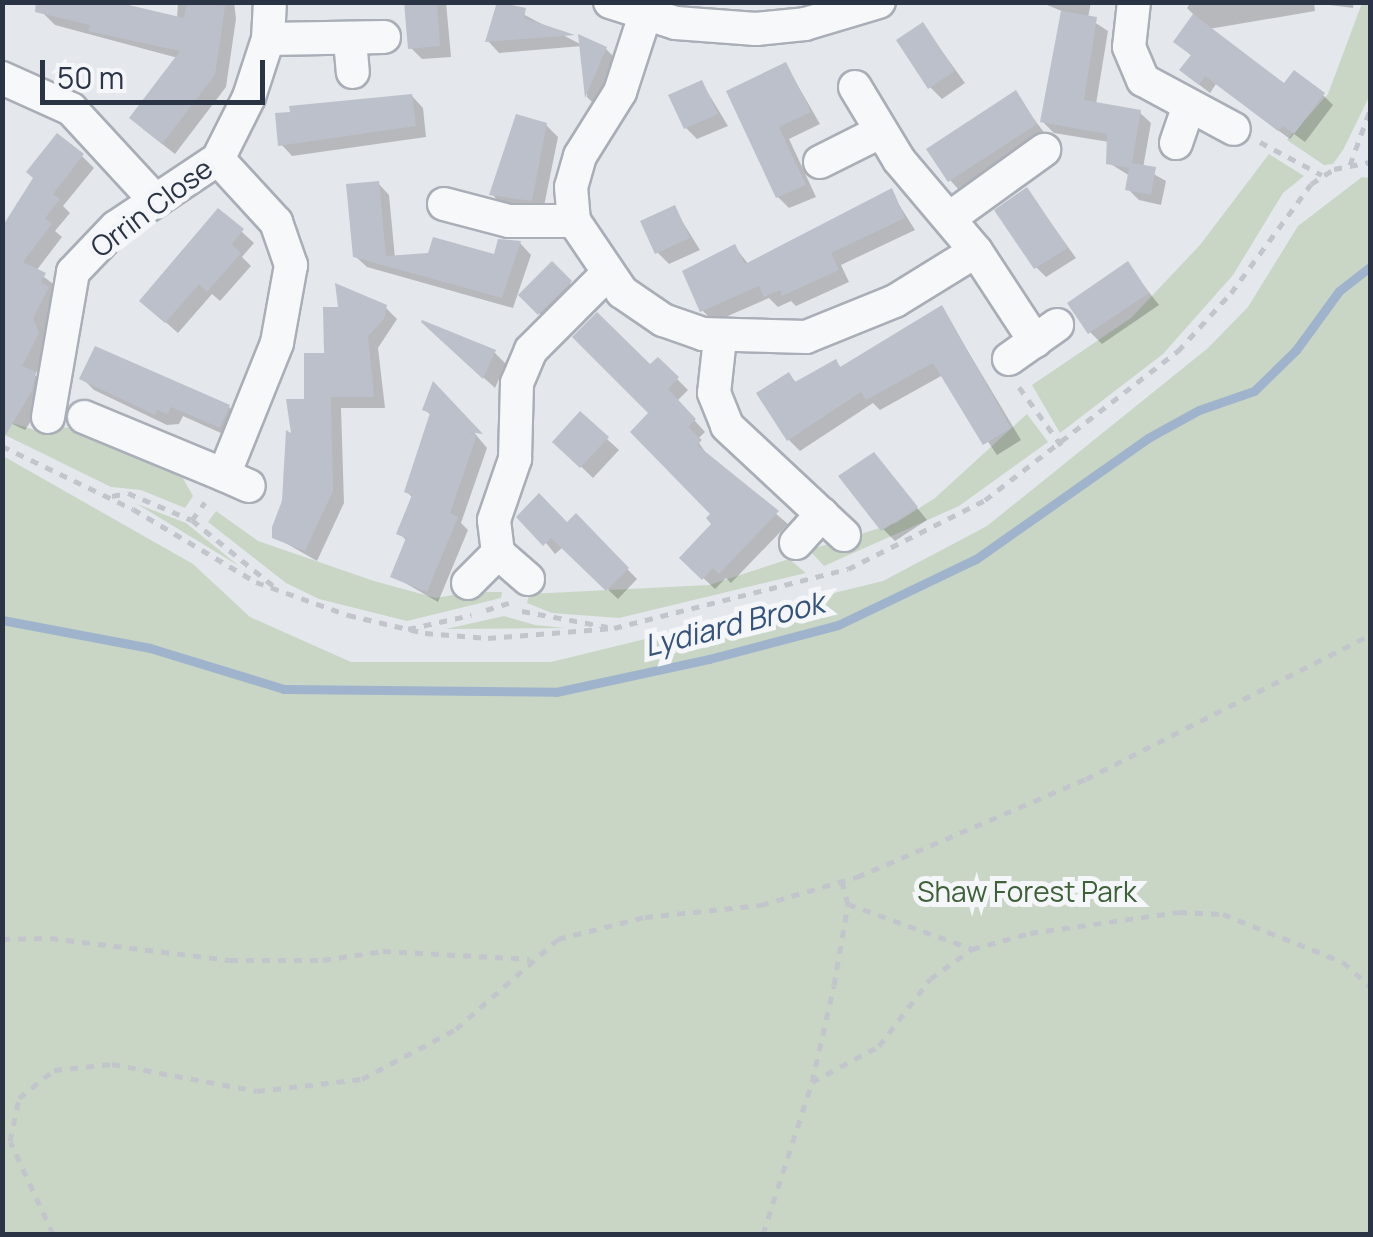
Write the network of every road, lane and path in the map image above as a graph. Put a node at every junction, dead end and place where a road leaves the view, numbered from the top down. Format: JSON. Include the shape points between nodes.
{"nodes":[{"id":1,"x":270,"y":2,"type":"edge"},
{"id":2,"x":610,"y":2,"type":"edge"},
{"id":3,"x":1134,"y":2,"type":"edge"},
{"id":4,"x":864,"y":5,"type":"edge"},
{"id":5,"x":645,"y":15,"type":"junction"},
{"id":6,"x":384,"y":37,"type":"dead end"},
{"id":7,"x":268,"y":40,"type":"junction"},
{"id":8,"x":2,"y":78,"type":"edge"},
{"id":9,"x":855,"y":87,"type":"dead end"},
{"id":10,"x":1188,"y":108,"type":"junction"},
{"id":11,"x":1370,"y":110,"type":"edge"},
{"id":12,"x":1234,"y":130,"type":"joint"},
{"id":13,"x":878,"y":133,"type":"junction"},
{"id":14,"x":1176,"y":143,"type":"dead end"},
{"id":15,"x":1044,"y":150,"type":"dead end"},
{"id":16,"x":218,"y":159,"type":"junction"},
{"id":17,"x":820,"y":162,"type":"dead end"},
{"id":18,"x":1370,"y":162,"type":"edge"},
{"id":19,"x":1350,"y":164,"type":"junction"},
{"id":20,"x":1322,"y":175,"type":"junction"},
{"id":21,"x":156,"y":201,"type":"junction"},
{"id":22,"x":444,"y":204,"type":"dead end"},
{"id":23,"x":950,"y":217,"type":"junction"},
{"id":24,"x":574,"y":221,"type":"junction"},
{"id":25,"x":976,"y":251,"type":"junction"},
{"id":26,"x":606,"y":275,"type":"junction"},
{"id":27,"x":720,"y":338,"type":"junction"},
{"id":28,"x":1034,"y":341,"type":"joint"},
{"id":29,"x":48,"y":417,"type":"dead end"},
{"id":30,"x":84,"y":417,"type":"dead end"},
{"id":31,"x":1061,"y":445,"type":"junction"},
{"id":32,"x":2,"y":446,"type":"edge"},
{"id":33,"x":109,"y":496,"type":"junction"},
{"id":34,"x":796,"y":543,"type":"dead end"},
{"id":35,"x":498,"y":552,"type":"junction"},
{"id":36,"x":468,"y":583,"type":"dead end"},
{"id":37,"x":520,"y":591,"type":"joint"},
{"id":38,"x":283,"y":593,"type":"junction"},
{"id":39,"x":614,"y":628,"type":"junction"},
{"id":40,"x":1370,"y":635,"type":"edge"},
{"id":41,"x":842,"y":882,"type":"junction"},
{"id":42,"x":848,"y":904,"type":"junction"},
{"id":43,"x":2,"y":939,"type":"edge"},
{"id":44,"x":972,"y":949,"type":"junction"},
{"id":45,"x":530,"y":959,"type":"junction"},
{"id":46,"x":1370,"y":986,"type":"edge"},
{"id":47,"x":812,"y":1082,"type":"junction"},
{"id":48,"x":53,"y":1234,"type":"edge"},
{"id":49,"x":764,"y":1234,"type":"edge"}],
"edges":[{"from":1,"to":7,"type":"street","name":"Orrin Close"},
{"from":2,"to":5,"type":"street"},
{"from":3,"to":10,"type":"street","via":[[1129,47],[1136,70],[1148,86]]},
{"from":4,"to":5,"type":"street","via":[[756,29]]},
{"from":5,"to":24,"type":"street","via":[[620,92],[575,171]]},
{"from":6,"to":7,"type":"street","via":[[351,56]]},
{"from":7,"to":16,"type":"street","name":"Orrin Close"},
{"from":8,"to":21,"type":"street","via":[[71,109]]},
{"from":9,"to":13,"type":"street"},
{"from":10,"to":12,"type":"street"},
{"from":10,"to":14,"type":"street"},
{"from":11,"to":19,"type":"path"},
{"from":12,"to":20,"type":"path"},
{"from":13,"to":17,"type":"street"},
{"from":13,"to":23,"type":"street"},
{"from":15,"to":23,"type":"street"},
{"from":16,"to":21,"type":"street","name":"Orrin Close"},
{"from":16,"to":30,"type":"street","via":[[276,222],[291,265],[277,343],[236,480]]},
{"from":18,"to":19,"type":"path"},
{"from":19,"to":20,"type":"path"},
{"from":20,"to":31,"type":"path","via":[[1293,202],[1198,331]]},
{"from":21,"to":29,"type":"street","name":"Orrin Close","via":[[86,252],[64,303]]},
{"from":22,"to":24,"type":"street","via":[[508,221]]},
{"from":23,"to":25,"type":"street"},
{"from":24,"to":26,"type":"street"},
{"from":25,"to":27,"type":"street","via":[[850,324],[806,336]]},
{"from":25,"to":28,"type":"street"},
{"from":26,"to":27,"type":"street","via":[[648,312]]},
{"from":26,"to":35,"type":"street","via":[[550,328],[521,369],[515,460],[496,504]]},
{"from":27,"to":34,"type":"street","via":[[714,393],[720,416],[833,525]]},
{"from":28,"to":31,"type":"path","via":[[1010,372]]},
{"from":31,"to":39,"type":"path","via":[[986,500],[870,561]]},
{"from":32,"to":33,"type":"path"},
{"from":33,"to":38,"type":"path"},
{"from":33,"to":38,"type":"path","via":[[128,493],[192,520]]},
{"from":35,"to":36,"type":"street"},
{"from":35,"to":37,"type":"street"},
{"from":37,"to":39,"type":"path","via":[[526,615]]},
{"from":38,"to":39,"type":"path","via":[[374,623],[449,636],[526,638]]},
{"from":40,"to":41,"type":"path","via":[[1086,779]]},
{"from":41,"to":42,"type":"path"},
{"from":41,"to":45,"type":"path","via":[[762,905],[588,927]]},
{"from":42,"to":44,"type":"path"},
{"from":42,"to":47,"type":"path"},
{"from":43,"to":45,"type":"path","via":[[50,938],[230,960],[323,960],[383,950]]},
{"from":44,"to":46,"type":"path","via":[[1179,912],[1223,914],[1343,962]]},
{"from":44,"to":47,"type":"path","via":[[930,979],[879,1046]]},
{"from":45,"to":48,"type":"path","via":[[456,1029],[362,1079],[257,1091],[83,1063],[34,1080],[20,1098],[10,1141]]},
{"from":47,"to":49,"type":"path"}]}
